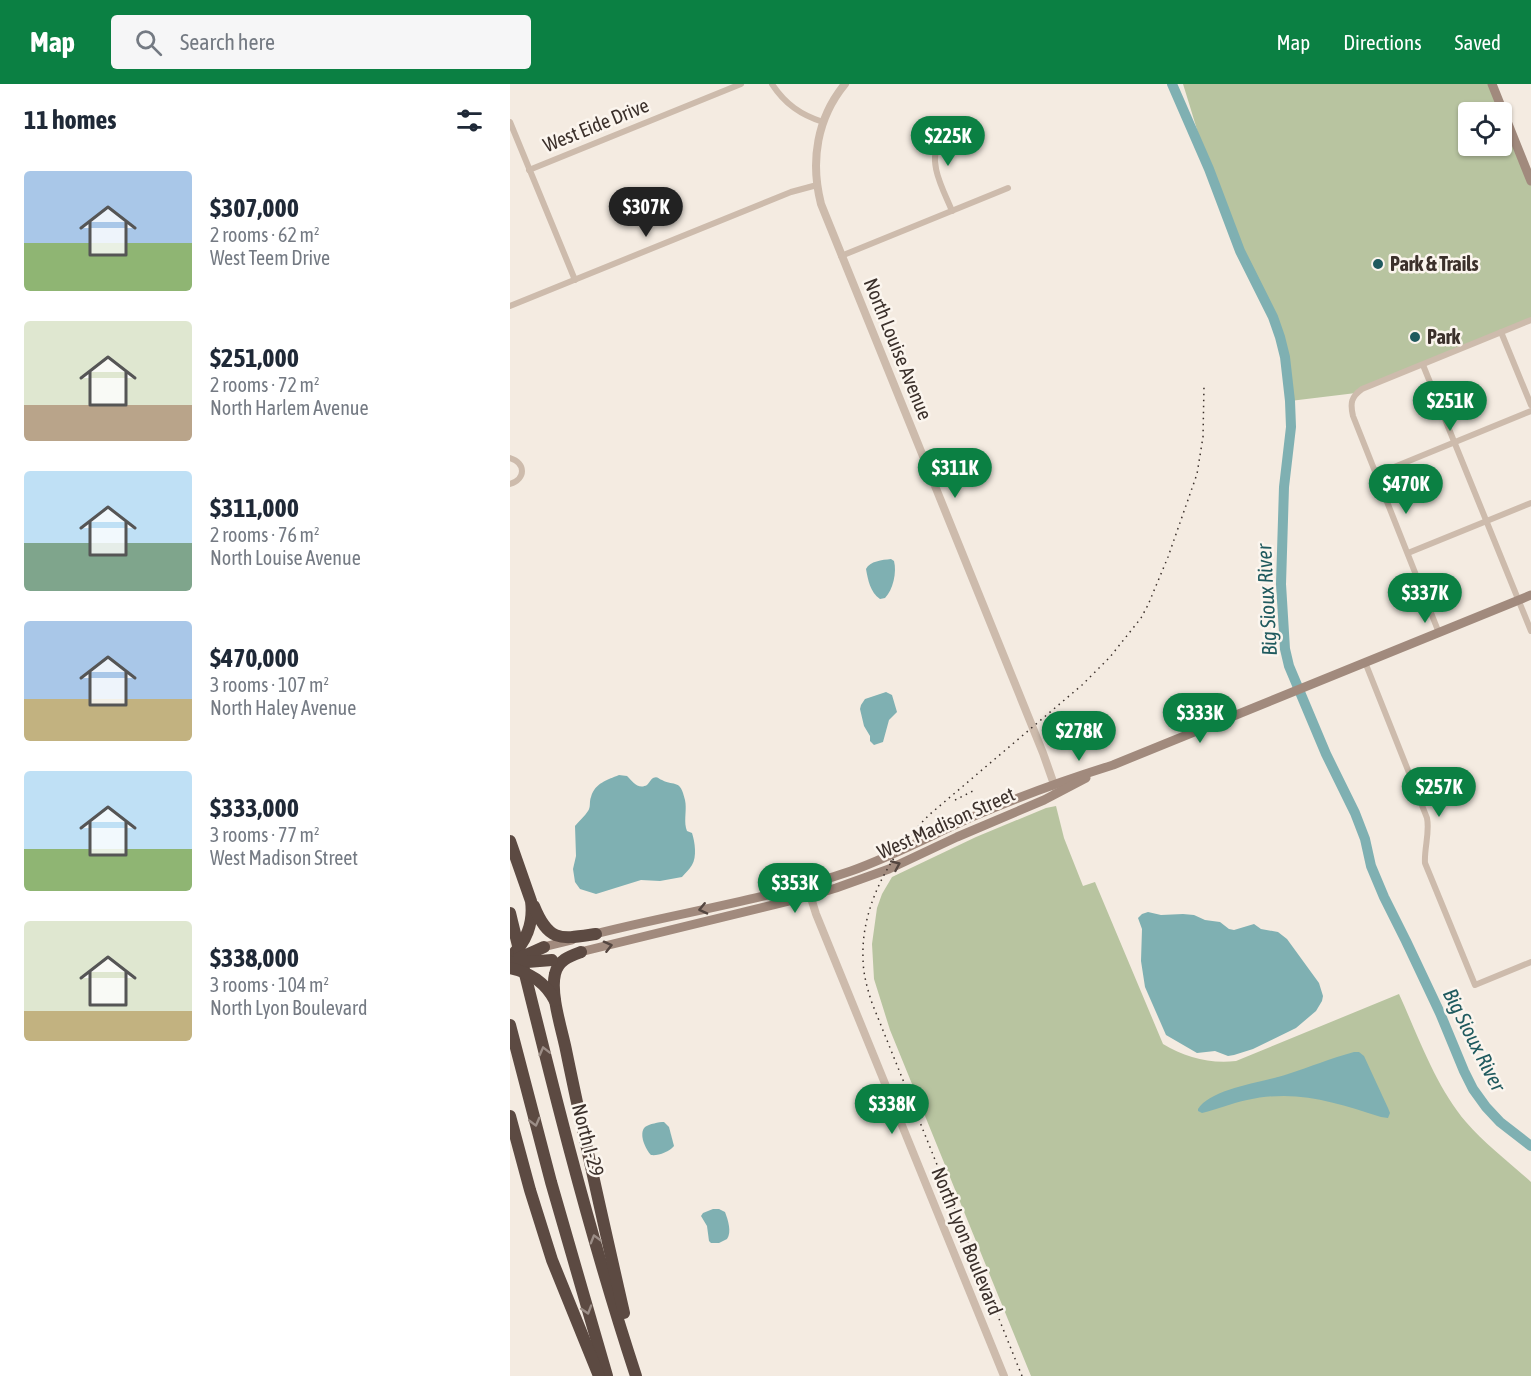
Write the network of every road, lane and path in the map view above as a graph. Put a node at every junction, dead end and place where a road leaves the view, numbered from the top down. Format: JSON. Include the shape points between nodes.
{"nodes":[{"id":1,"x":741,"y":84,"type":"edge"},
{"id":2,"x":772,"y":84,"type":"edge"},
{"id":3,"x":845,"y":84,"type":"edge"},
{"id":4,"x":1492,"y":84,"type":"edge"},
{"id":5,"x":510,"y":122,"type":"edge"},
{"id":6,"x":823,"y":122,"type":"junction"},
{"id":7,"x":967,"y":129,"type":"dead end"},
{"id":8,"x":529,"y":170,"type":"junction"},
{"id":9,"x":1531,"y":181,"type":"edge"},
{"id":10,"x":817,"y":186,"type":"junction"},
{"id":11,"x":1008,"y":188,"type":"dead end"},
{"id":12,"x":952,"y":211,"type":"junction"},
{"id":13,"x":841,"y":256,"type":"junction"},
{"id":14,"x":575,"y":280,"type":"junction"},
{"id":15,"x":510,"y":306,"type":"edge"},
{"id":16,"x":1531,"y":320,"type":"edge"},
{"id":17,"x":1501,"y":332,"type":"junction"},
{"id":18,"x":1423,"y":365,"type":"junction"},
{"id":19,"x":1531,"y":405,"type":"edge"},
{"id":20,"x":1531,"y":411,"type":"edge"},
{"id":21,"x":1455,"y":443,"type":"junction"},
{"id":22,"x":510,"y":458,"type":"edge"},
{"id":23,"x":1377,"y":474,"type":"junction"},
{"id":24,"x":510,"y":484,"type":"edge"},
{"id":25,"x":1531,"y":503,"type":"edge"},
{"id":26,"x":1485,"y":522,"type":"junction"},
{"id":27,"x":1408,"y":553,"type":"junction"},
{"id":28,"x":1531,"y":595,"type":"edge"},
{"id":29,"x":1518,"y":600,"type":"junction"},
{"id":30,"x":1531,"y":632,"type":"edge"},
{"id":31,"x":1439,"y":633,"type":"junction"},
{"id":32,"x":1365,"y":662,"type":"junction"},
{"id":33,"x":1055,"y":789,"type":"junction"},
{"id":34,"x":510,"y":841,"type":"edge"},
{"id":35,"x":807,"y":885,"type":"junction"},
{"id":36,"x":525,"y":886,"type":"junction"},
{"id":37,"x":810,"y":896,"type":"junction"},
{"id":38,"x":510,"y":913,"type":"edge"},
{"id":39,"x":596,"y":934,"type":"junction"},
{"id":40,"x":544,"y":947,"type":"joint"},
{"id":41,"x":582,"y":952,"type":"junction"},
{"id":42,"x":552,"y":960,"type":"joint"},
{"id":43,"x":511,"y":962,"type":"edge"},
{"id":44,"x":1531,"y":962,"type":"edge"},
{"id":45,"x":557,"y":1008,"type":"junction"},
{"id":46,"x":510,"y":1025,"type":"edge"},
{"id":47,"x":510,"y":1116,"type":"edge"},
{"id":48,"x":599,"y":1376,"type":"edge"},
{"id":49,"x":607,"y":1376,"type":"edge"},
{"id":50,"x":637,"y":1376,"type":"edge"},
{"id":51,"x":1004,"y":1376,"type":"edge"}],
"edges":[{"from":1,"to":8,"type":"street","name":"West Eide Drive"},
{"from":2,"to":6,"type":"street","via":[[792,108]]},
{"from":3,"to":6,"type":"street","name":"North Louise Avenue"},
{"from":4,"to":9,"type":"main road"},
{"from":5,"to":8,"type":"street"},
{"from":6,"to":10,"type":"street","name":"North Louise Avenue","via":[[816,153]]},
{"from":7,"to":12,"type":"street","via":[[943,140],[934,155]]},
{"from":8,"to":14,"type":"street"},
{"from":10,"to":13,"type":"street","name":"North Louise Avenue"},
{"from":10,"to":14,"type":"street","via":[[791,192]]},
{"from":11,"to":12,"type":"street"},
{"from":12,"to":13,"type":"street"},
{"from":13,"to":33,"type":"street","name":"North Louise Avenue"},
{"from":14,"to":15,"type":"street"},
{"from":16,"to":17,"type":"street"},
{"from":17,"to":18,"type":"street"},
{"from":17,"to":19,"type":"street"},
{"from":18,"to":21,"type":"street"},
{"from":18,"to":23,"type":"street","via":[[1362,389],[1353,397],[1353,416]]},
{"from":20,"to":21,"type":"street"},
{"from":21,"to":23,"type":"street"},
{"from":21,"to":26,"type":"street"},
{"from":22,"to":24,"type":"street","via":[[519,463],[522,471],[519,479]]},
{"from":23,"to":27,"type":"street"},
{"from":25,"to":26,"type":"street"},
{"from":26,"to":27,"type":"street"},
{"from":26,"to":29,"type":"street"},
{"from":27,"to":31,"type":"street"},
{"from":28,"to":29,"type":"main road","name":"West Madison Street"},
{"from":29,"to":30,"type":"street"},
{"from":29,"to":31,"type":"main road","name":"West Madison Street"},
{"from":31,"to":32,"type":"main road","name":"West Madison Street"},
{"from":32,"to":33,"type":"main road","name":"West Madison Street"},
{"from":32,"to":44,"type":"street","via":[[1427,818],[1425,863],[1475,985]]},
{"from":33,"to":35,"type":"main road","name":"West Madison Street","via":[[973,817],[876,862]]},
{"from":37,"to":33,"type":"main road","name":"West Madison Street","one_way":true,"via":[[889,869]]},
{"from":34,"to":36,"type":"highway"},
{"from":35,"to":37,"type":"street","name":"North Lyon Boulevard"},
{"from":35,"to":39,"type":"main road","name":"West Madison Street","one_way":true},
{"from":36,"to":39,"type":"highway","via":[[540,920],[553,934]]},
{"from":36,"to":43,"type":"highway","via":[[531,902],[531,922]]},
{"from":41,"to":37,"type":"main road","name":"West Madison Street","one_way":true},
{"from":37,"to":51,"type":"street","name":"North Lyon Boulevard"},
{"from":50,"to":38,"type":"highway","name":"North I-29","one_way":true,"via":[[576,1172]]},
{"from":39,"to":40,"type":"main road","name":"West Madison Street"},
{"from":40,"to":43,"type":"highway"},
{"from":41,"to":42,"type":"main road","name":"West Madison Street"},
{"from":41,"to":45,"type":"highway","via":[[566,958],[557,968]]},
{"from":42,"to":43,"type":"highway"},
{"from":43,"to":45,"type":"highway","via":[[543,984]]},
{"from":45,"to":50,"type":"highway"},
{"from":46,"to":49,"type":"highway","one_way":true,"via":[[553,1192]]},
{"from":47,"to":48,"type":"highway","via":[[552,1260]]}]}
